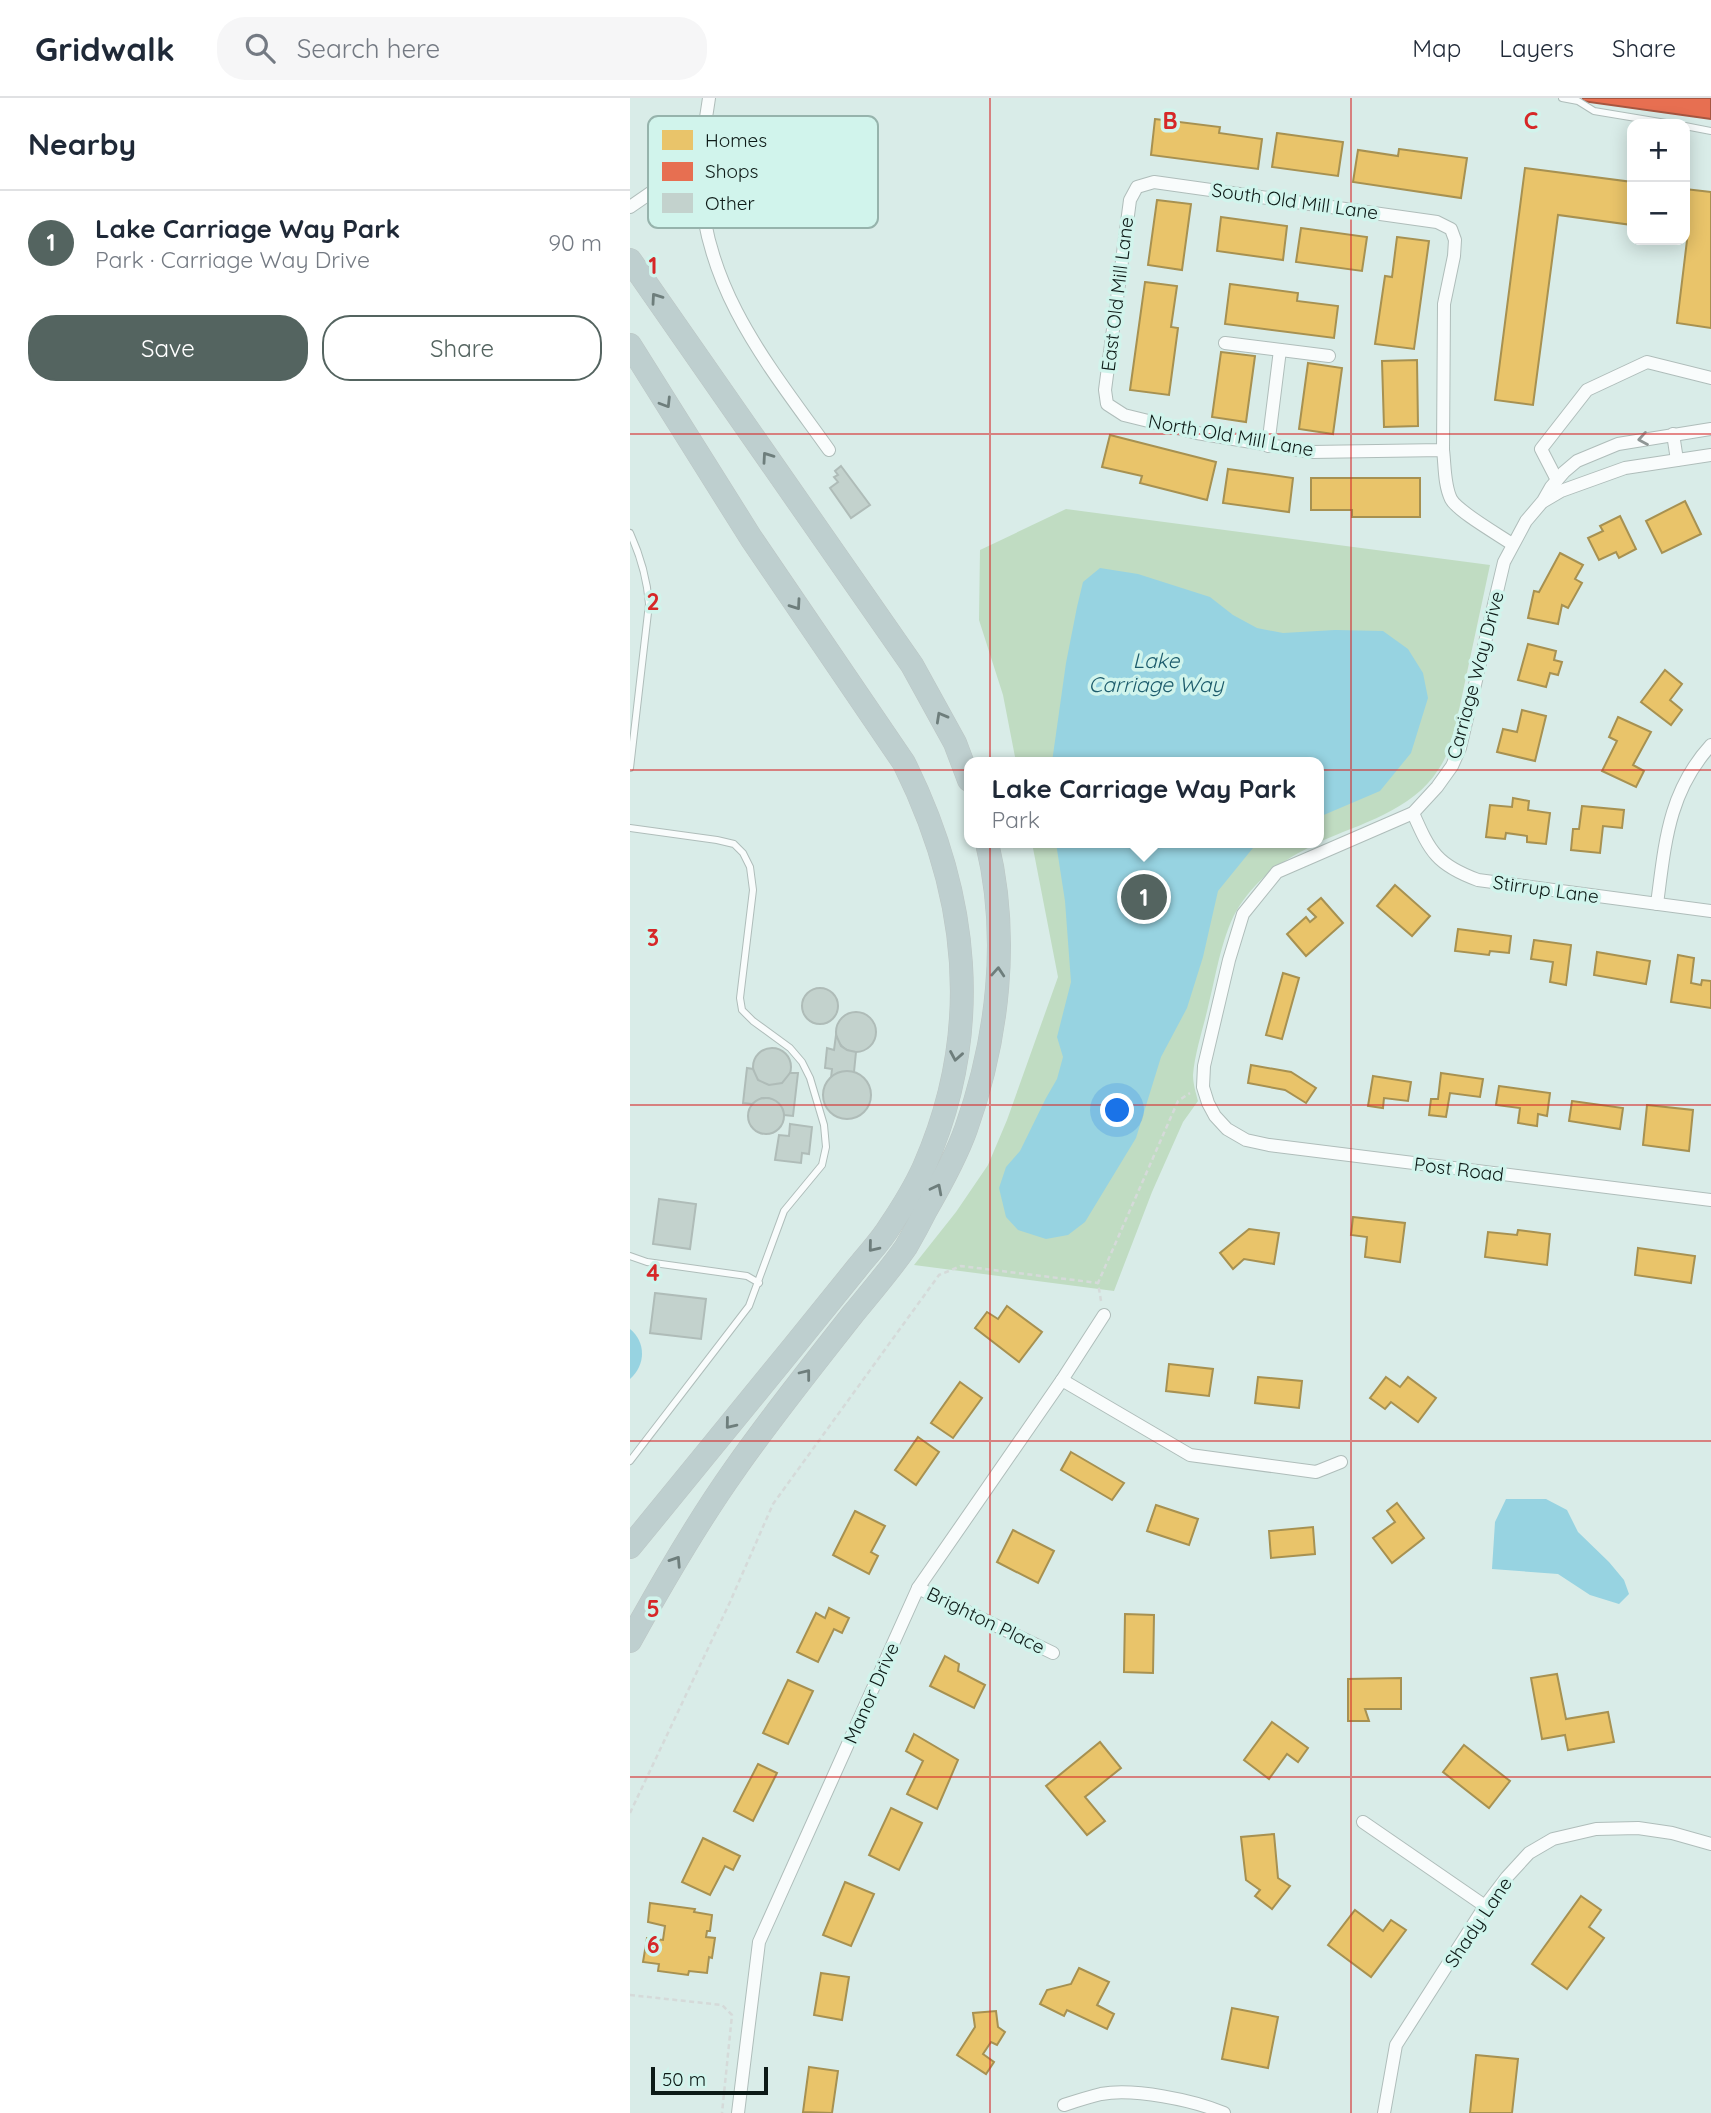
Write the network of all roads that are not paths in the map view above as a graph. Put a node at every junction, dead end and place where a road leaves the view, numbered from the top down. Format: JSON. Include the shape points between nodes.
{"nodes":[{"id":1,"x":709,"y":98,"type":"edge"},
{"id":2,"x":1562,"y":98,"type":"edge"},
{"id":3,"x":707,"y":116,"type":"edge"},
{"id":4,"x":1642,"y":119,"type":"edge"},
{"id":5,"x":1690,"y":127,"type":"edge"},
{"id":6,"x":1711,"y":131,"type":"edge"},
{"id":7,"x":1137,"y":187,"type":"joint"},
{"id":8,"x":648,"y":195,"type":"edge"},
{"id":9,"x":630,"y":207,"type":"edge"},
{"id":10,"x":708,"y":228,"type":"edge"},
{"id":11,"x":630,"y":261,"type":"edge"},
{"id":12,"x":1225,"y":343,"type":"dead end"},
{"id":13,"x":630,"y":345,"type":"edge"},
{"id":14,"x":1280,"y":350,"type":"junction"},
{"id":15,"x":1329,"y":356,"type":"dead end"},
{"id":16,"x":1711,"y":378,"type":"edge"},
{"id":17,"x":1107,"y":404,"type":"joint"},
{"id":18,"x":1711,"y":429,"type":"edge"},
{"id":19,"x":1673,"y":434,"type":"junction"},
{"id":20,"x":1268,"y":446,"type":"junction"},
{"id":21,"x":829,"y":450,"type":"dead end"},
{"id":22,"x":1443,"y":450,"type":"junction"},
{"id":23,"x":1711,"y":455,"type":"edge"},
{"id":24,"x":1677,"y":460,"type":"junction"},
{"id":25,"x":1557,"y":480,"type":"junction"},
{"id":26,"x":1543,"y":501,"type":"junction"},
{"id":27,"x":630,"y":533,"type":"edge"},
{"id":28,"x":1512,"y":544,"type":"junction"},
{"id":29,"x":1711,"y":745,"type":"edge"},
{"id":30,"x":964,"y":766,"type":"edge"},
{"id":31,"x":630,"y":768,"type":"edge"},
{"id":32,"x":1413,"y":813,"type":"junction"},
{"id":33,"x":630,"y":828,"type":"edge"},
{"id":34,"x":988,"y":848,"type":"edge"},
{"id":35,"x":1657,"y":904,"type":"junction"},
{"id":36,"x":1711,"y":911,"type":"edge"},
{"id":37,"x":1215,"y":1116,"type":"joint"},
{"id":38,"x":1711,"y":1200,"type":"edge"},
{"id":39,"x":630,"y":1256,"type":"edge"},
{"id":40,"x":759,"y":1283,"type":"junction"},
{"id":41,"x":1104,"y":1314,"type":"road end"},
{"id":42,"x":1062,"y":1380,"type":"junction"},
{"id":43,"x":630,"y":1461,"type":"edge"},
{"id":44,"x":1341,"y":1462,"type":"dead end"},
{"id":45,"x":630,"y":1547,"type":"edge"},
{"id":46,"x":918,"y":1588,"type":"junction"},
{"id":47,"x":630,"y":1641,"type":"edge"},
{"id":48,"x":1053,"y":1653,"type":"dead end"},
{"id":49,"x":1363,"y":1822,"type":"dead end"},
{"id":50,"x":1711,"y":1844,"type":"edge"},
{"id":51,"x":1485,"y":1906,"type":"junction"},
{"id":52,"x":1064,"y":2105,"type":"dead end"},
{"id":53,"x":738,"y":2113,"type":"edge"},
{"id":54,"x":1224,"y":2113,"type":"edge"},
{"id":55,"x":1384,"y":2113,"type":"edge"}],
"edges":[{"from":1,"to":3,"type":"street"},
{"from":2,"to":4,"type":"lane","via":[[1578,100],[1594,111]]},
{"from":5,"to":6,"type":"lane"},
{"from":7,"to":17,"type":"street","name":"East Old Mill Lane","via":[[1130,200],[1123,245]]},
{"from":7,"to":22,"type":"street","name":"South Old Mill Lane","via":[[1154,182],[1180,185],[1437,222],[1451,229],[1455,240],[1444,304]]},
{"from":8,"to":9,"type":"street"},
{"from":10,"to":21,"type":"street","via":[[729,300],[756,348]]},
{"from":30,"to":11,"type":"highway","one_way":true,"via":[[912,665]]},
{"from":12,"to":14,"type":"street"},
{"from":13,"to":45,"type":"highway","one_way":true,"via":[[751,538],[904,763],[939,844],[952,891],[962,1003],[957,1056],[940,1123],[924,1168],[888,1229]]},
{"from":14,"to":15,"type":"street"},
{"from":14,"to":20,"type":"street"},
{"from":16,"to":25,"type":"street","via":[[1647,362],[1587,390],[1541,449]]},
{"from":17,"to":20,"type":"street","name":"North Old Mill Lane","via":[[1124,415]]},
{"from":18,"to":19,"type":"street","name":"Carriage Way Drive"},
{"from":19,"to":24,"type":"street"},
{"from":19,"to":25,"type":"street","name":"Carriage Way Drive","one_way":true,"via":[[1599,451],[1577,461]]},
{"from":20,"to":22,"type":"street","name":"North Old Mill Lane","via":[[1311,452]]},
{"from":22,"to":28,"type":"street","via":[[1451,501]]},
{"from":23,"to":24,"type":"street","name":"Carriage Way Drive"},
{"from":24,"to":26,"type":"street","name":"Carriage Way Drive","via":[[1625,468]]},
{"from":25,"to":26,"type":"street","name":"Carriage Way Drive"},
{"from":26,"to":28,"type":"street","name":"Carriage Way Drive"},
{"from":27,"to":31,"type":"lane","via":[[644,568],[649,604]]},
{"from":28,"to":32,"type":"street","name":"Carriage Way Drive","via":[[1460,748],[1437,787]]},
{"from":29,"to":35,"type":"street","via":[[1685,779],[1675,802]]},
{"from":32,"to":35,"type":"street","name":"Stirrup Lane","via":[[1436,858],[1458,873],[1478,880]]},
{"from":32,"to":37,"type":"street","name":"Carriage Way Drive","via":[[1277,872],[1243,914],[1203,1087]]},
{"from":33,"to":40,"type":"lane","via":[[717,840],[734,844],[743,853],[753,890],[742,1010],[802,1062],[824,1125],[822,1165],[784,1211]]},
{"from":47,"to":34,"type":"highway","one_way":true,"via":[[734,1470],[906,1247],[957,1150],[987,1056],[994,1010],[999,943]]},
{"from":35,"to":36,"type":"street","name":"Stirrup Lane"},
{"from":37,"to":38,"type":"street","name":"Post Road","via":[[1246,1140],[1269,1145]]},
{"from":39,"to":40,"type":"lane","via":[[747,1276]]},
{"from":40,"to":43,"type":"lane","via":[[749,1306]]},
{"from":41,"to":42,"type":"street","name":"Manor Drive"},
{"from":42,"to":44,"type":"street","via":[[1189,1455],[1316,1472]]},
{"from":42,"to":46,"type":"street","name":"Manor Drive"},
{"from":46,"to":48,"type":"street","name":"Brighton Place"},
{"from":46,"to":53,"type":"street","name":"Manor Drive","via":[[760,1942]]},
{"from":49,"to":51,"type":"street"},
{"from":50,"to":51,"type":"street","name":"Shady Lane","via":[[1638,1828],[1595,1829],[1553,1839],[1529,1853]]},
{"from":51,"to":55,"type":"street","name":"Shady Lane","via":[[1396,2045]]},
{"from":52,"to":54,"type":"street","via":[[1103,2094],[1139,2094],[1178,2099]]}]}
